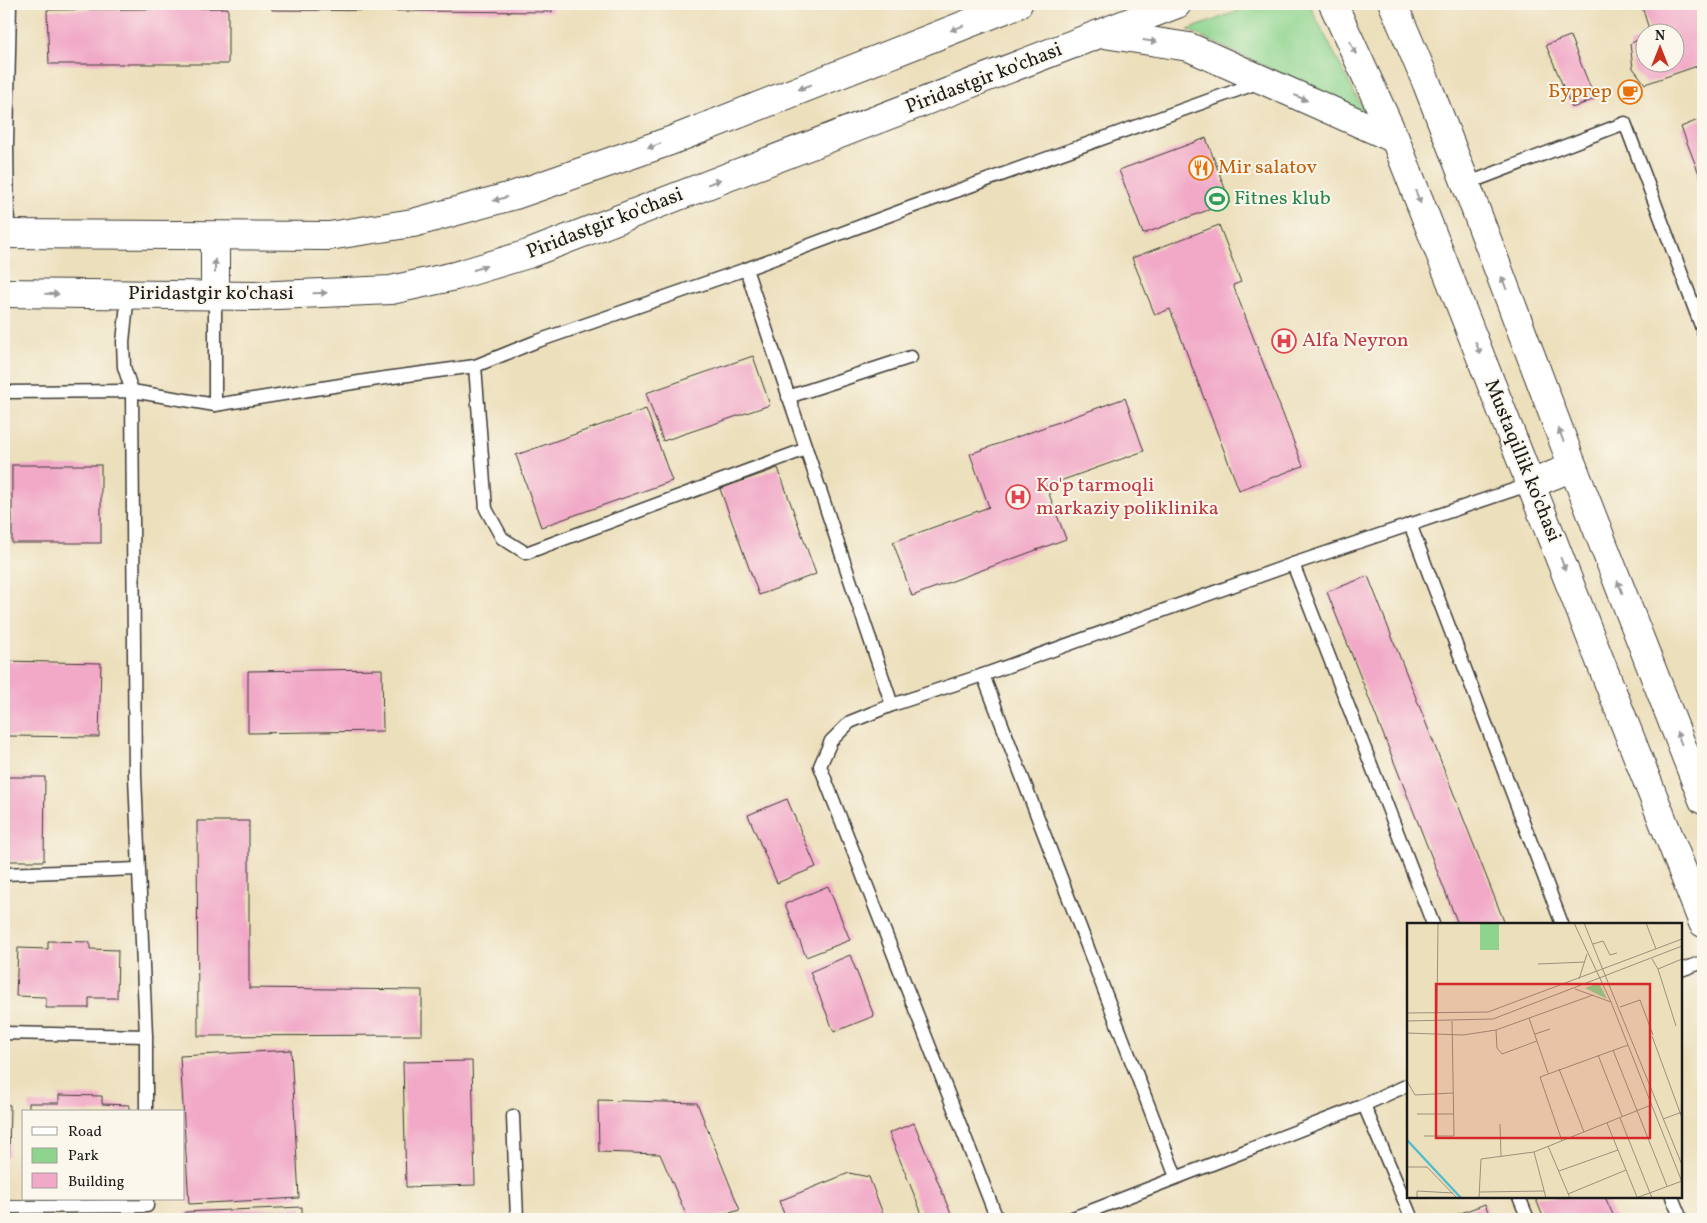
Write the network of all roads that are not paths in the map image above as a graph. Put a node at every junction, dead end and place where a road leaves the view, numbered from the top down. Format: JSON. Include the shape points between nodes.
{"nodes":[{"id":1,"x":10,"y":4,"type":"edge"},
{"id":2,"x":1018,"y":4,"type":"edge"},
{"id":3,"x":1177,"y":4,"type":"edge"},
{"id":4,"x":1333,"y":4,"type":"edge"},
{"id":5,"x":1393,"y":4,"type":"edge"},
{"id":6,"x":1102,"y":34,"type":"junction"},
{"id":7,"x":1263,"y":81,"type":"junction"},
{"id":8,"x":1395,"y":139,"type":"junction"},
{"id":9,"x":1466,"y":184,"type":"junction"},
{"id":10,"x":6,"y":234,"type":"edge"},
{"id":11,"x":215,"y":237,"type":"junction"},
{"id":12,"x":746,"y":269,"type":"junction"},
{"id":13,"x":4,"y":293,"type":"edge"},
{"id":14,"x":128,"y":294,"type":"junction"},
{"id":15,"x":215,"y":296,"type":"junction"},
{"id":16,"x":1703,"y":331,"type":"edge"},
{"id":17,"x":911,"y":357,"type":"dead end"},
{"id":18,"x":475,"y":366,"type":"junction"},
{"id":19,"x":132,"y":391,"type":"junction"},
{"id":20,"x":4,"y":392,"type":"edge"},
{"id":21,"x":788,"y":397,"type":"junction"},
{"id":22,"x":215,"y":406,"type":"junction"},
{"id":23,"x":806,"y":449,"type":"junction"},
{"id":24,"x":1573,"y":467,"type":"junction"},
{"id":25,"x":1531,"y":484,"type":"junction"},
{"id":26,"x":1410,"y":524,"type":"junction"},
{"id":27,"x":1293,"y":564,"type":"junction"},
{"id":28,"x":983,"y":675,"type":"junction"},
{"id":29,"x":892,"y":705,"type":"junction"},
{"id":30,"x":1703,"y":800,"type":"edge"},
{"id":31,"x":138,"y":869,"type":"junction"},
{"id":32,"x":4,"y":874,"type":"edge"},
{"id":33,"x":1433,"y":923,"type":"edge"},
{"id":34,"x":1562,"y":923,"type":"edge"},
{"id":35,"x":1703,"y":923,"type":"edge"},
{"id":36,"x":1703,"y":962,"type":"edge"},
{"id":37,"x":1682,"y":970,"type":"edge"},
{"id":38,"x":4,"y":1033,"type":"edge"},
{"id":39,"x":146,"y":1036,"type":"junction"},
{"id":40,"x":1407,"y":1085,"type":"edge"},
{"id":41,"x":1364,"y":1104,"type":"junction"},
{"id":42,"x":146,"y":1110,"type":"edge"},
{"id":43,"x":512,"y":1116,"type":"dead end"},
{"id":44,"x":1176,"y":1177,"type":"junction"},
{"id":45,"x":1519,"y":1198,"type":"edge"},
{"id":46,"x":1672,"y":1198,"type":"edge"},
{"id":47,"x":147,"y":1200,"type":"edge"},
{"id":48,"x":4,"y":1207,"type":"edge"},
{"id":49,"x":516,"y":1219,"type":"edge"},
{"id":50,"x":996,"y":1219,"type":"edge"},
{"id":51,"x":1070,"y":1219,"type":"edge"},
{"id":52,"x":1412,"y":1219,"type":"edge"},
{"id":53,"x":1528,"y":1219,"type":"edge"},
{"id":54,"x":1681,"y":1219,"type":"edge"}],
"edges":[{"from":1,"to":10,"type":"lane"},
{"from":2,"to":11,"type":"main road","one_way":true,"via":[[670,140],[515,196],[414,223],[329,236]]},
{"from":3,"to":6,"type":"main road","name":"Piridastgir ko'chasi"},
{"from":4,"to":8,"type":"main road","name":"Mustaqillik ko'chasi","one_way":true},
{"from":5,"to":9,"type":"main road"},
{"from":6,"to":7,"type":"main road","one_way":true,"via":[[1189,47]]},
{"from":15,"to":6,"type":"main road","name":"Piridastgir ko'chasi","one_way":true,"via":[[391,290],[464,273],[537,250]]},
{"from":7,"to":8,"type":"main road","one_way":true},
{"from":7,"to":12,"type":"lane"},
{"from":8,"to":25,"type":"main road","name":"Mustaqillik ko'chasi","one_way":true},
{"from":9,"to":16,"type":"lane","via":[[1625,122]]},
{"from":24,"to":9,"type":"main road","one_way":true},
{"from":10,"to":11,"type":"main road"},
{"from":15,"to":11,"type":"main road","one_way":true},
{"from":12,"to":18,"type":"lane"},
{"from":12,"to":21,"type":"lane"},
{"from":13,"to":14,"type":"main road","name":"Piridastgir ko'chasi","one_way":true},
{"from":14,"to":15,"type":"main road","name":"Piridastgir ko'chasi"},
{"from":14,"to":19,"type":"lane","via":[[124,367]]},
{"from":15,"to":22,"type":"lane"},
{"from":17,"to":21,"type":"lane"},
{"from":18,"to":22,"type":"lane"},
{"from":18,"to":23,"type":"lane","via":[[486,508],[502,538],[526,553]]},
{"from":19,"to":20,"type":"lane"},
{"from":19,"to":22,"type":"lane"},
{"from":19,"to":31,"type":"lane"},
{"from":21,"to":23,"type":"lane"},
{"from":23,"to":29,"type":"lane"},
{"from":24,"to":25,"type":"main road"},
{"from":30,"to":24,"type":"main road","one_way":true},
{"from":25,"to":26,"type":"lane"},
{"from":25,"to":35,"type":"main road","name":"Mustaqillik ko'chasi","one_way":true},
{"from":26,"to":27,"type":"lane"},
{"from":26,"to":34,"type":"lane"},
{"from":27,"to":28,"type":"lane"},
{"from":27,"to":33,"type":"lane"},
{"from":28,"to":29,"type":"lane"},
{"from":28,"to":44,"type":"lane"},
{"from":29,"to":50,"type":"lane","via":[[850,722],[832,741],[820,766]]},
{"from":31,"to":32,"type":"lane"},
{"from":31,"to":39,"type":"lane"},
{"from":36,"to":37,"type":"lane"},
{"from":38,"to":39,"type":"lane"},
{"from":39,"to":42,"type":"lane"},
{"from":40,"to":41,"type":"lane"},
{"from":41,"to":44,"type":"lane"},
{"from":41,"to":52,"type":"lane"},
{"from":43,"to":49,"type":"lane"},
{"from":44,"to":51,"type":"lane"},
{"from":45,"to":53,"type":"lane"},
{"from":46,"to":54,"type":"lane"},
{"from":47,"to":48,"type":"lane","via":[[147,1206]]}]}
